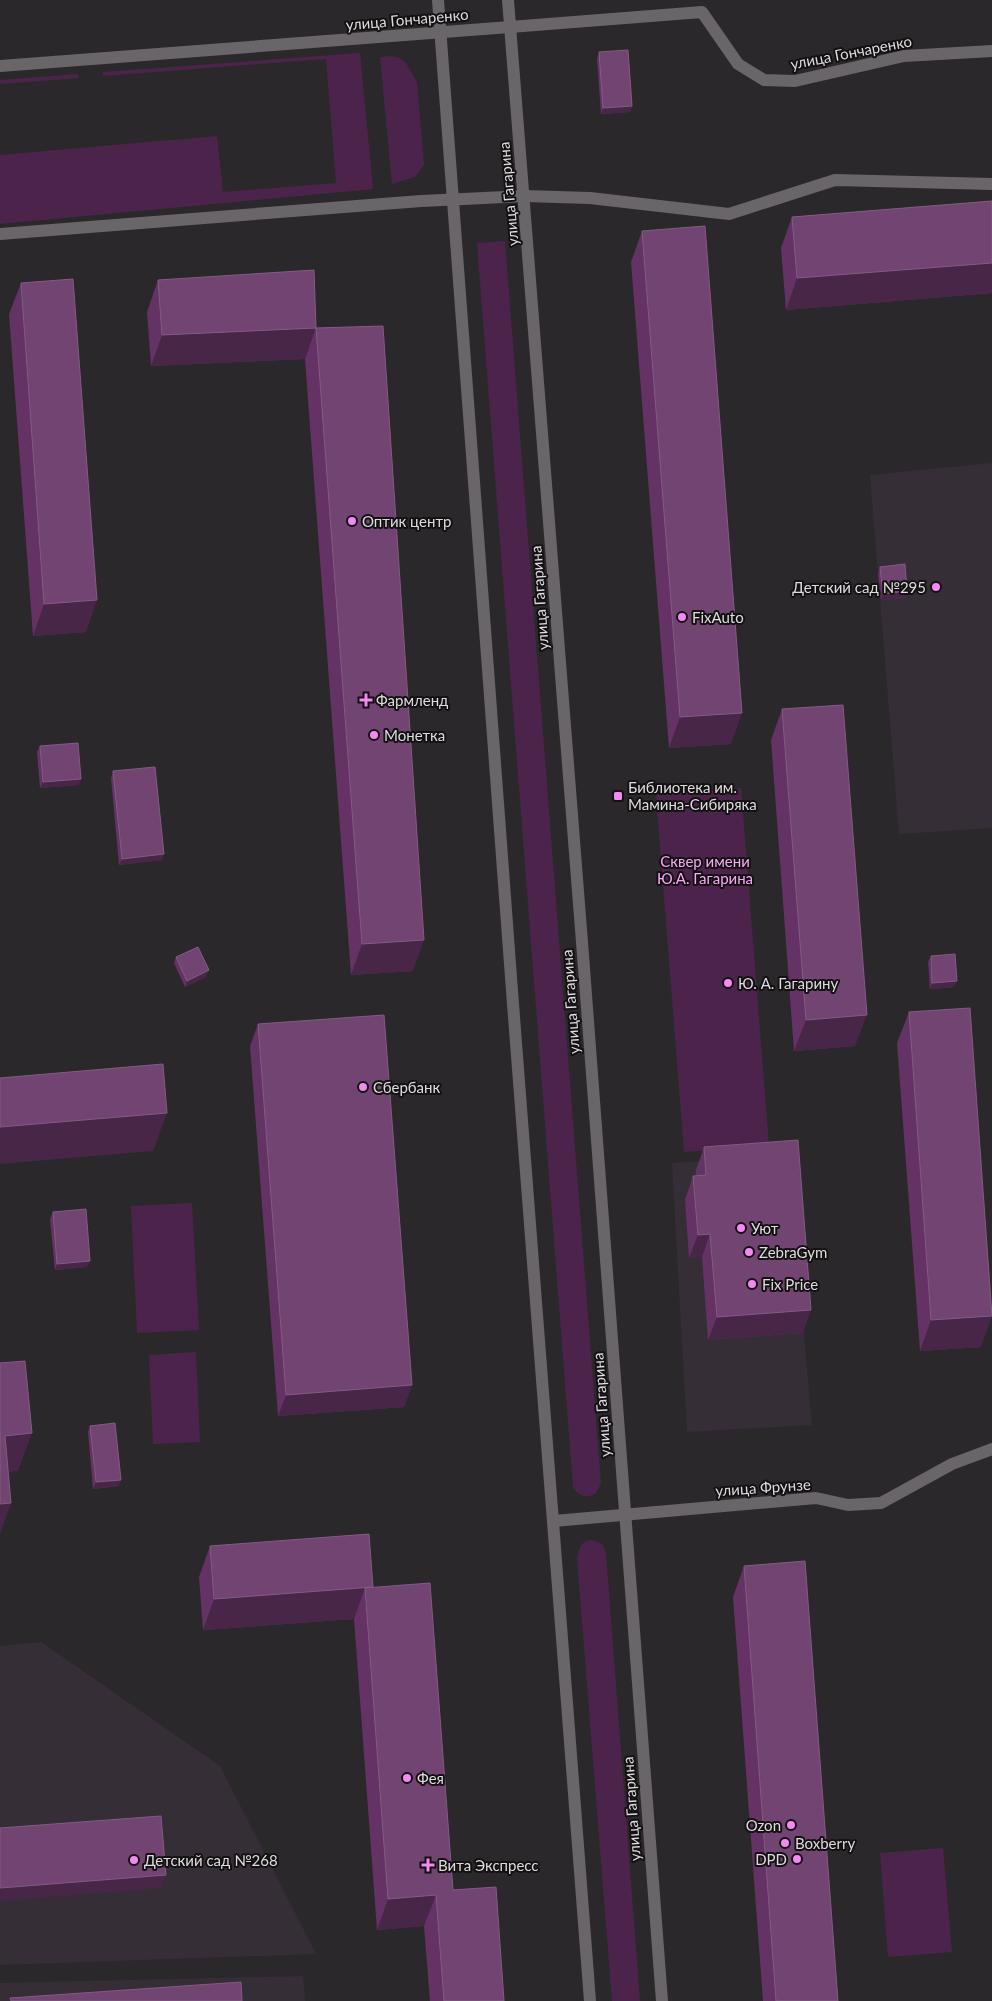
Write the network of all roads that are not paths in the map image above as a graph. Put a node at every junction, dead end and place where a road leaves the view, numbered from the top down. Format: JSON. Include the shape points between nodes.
{"nodes":[{"id":1,"x":438,"y":0,"type":"edge"},
{"id":2,"x":508,"y":0,"type":"edge"},
{"id":3,"x":510,"y":27,"type":"junction"},
{"id":4,"x":440,"y":33,"type":"junction"},
{"id":5,"x":992,"y":51,"type":"edge"},
{"id":6,"x":0,"y":66,"type":"edge"},
{"id":7,"x":992,"y":184,"type":"edge"},
{"id":8,"x":524,"y":196,"type":"junction"},
{"id":9,"x":453,"y":199,"type":"junction"},
{"id":10,"x":0,"y":234,"type":"edge"},
{"id":11,"x":992,"y":1449,"type":"edge"},
{"id":12,"x":626,"y":1515,"type":"junction"},
{"id":13,"x":554,"y":1521,"type":"junction"},
{"id":14,"x":590,"y":2001,"type":"edge"},
{"id":15,"x":662,"y":2001,"type":"edge"}],
"edges":[{"from":1,"to":4,"type":"main road"},
{"from":2,"to":3,"type":"main road","name":"улица Гагарина"},
{"from":3,"to":4,"type":"main road","name":"улица Гончаренко"},
{"from":3,"to":5,"type":"main road","name":"улица Гончаренко","via":[[702,12],[738,64],[764,80],[795,81],[904,56]]},
{"from":3,"to":8,"type":"main road","name":"улица Гагарина"},
{"from":4,"to":6,"type":"main road","name":"улица Гончаренко"},
{"from":4,"to":9,"type":"main road"},
{"from":7,"to":8,"type":"main road","via":[[835,180],[729,214],[590,198]]},
{"from":8,"to":9,"type":"main road"},
{"from":8,"to":12,"type":"main road","name":"улица Гагарина"},
{"from":9,"to":10,"type":"main road"},
{"from":9,"to":13,"type":"main road"},
{"from":11,"to":12,"type":"main road","name":"улица Фрунзе","via":[[952,1464],[881,1503],[848,1505],[816,1498]]},
{"from":12,"to":13,"type":"main road","name":"улица Фрунзе"},
{"from":12,"to":15,"type":"main road","name":"улица Гагарина"},
{"from":13,"to":14,"type":"main road"}]}
